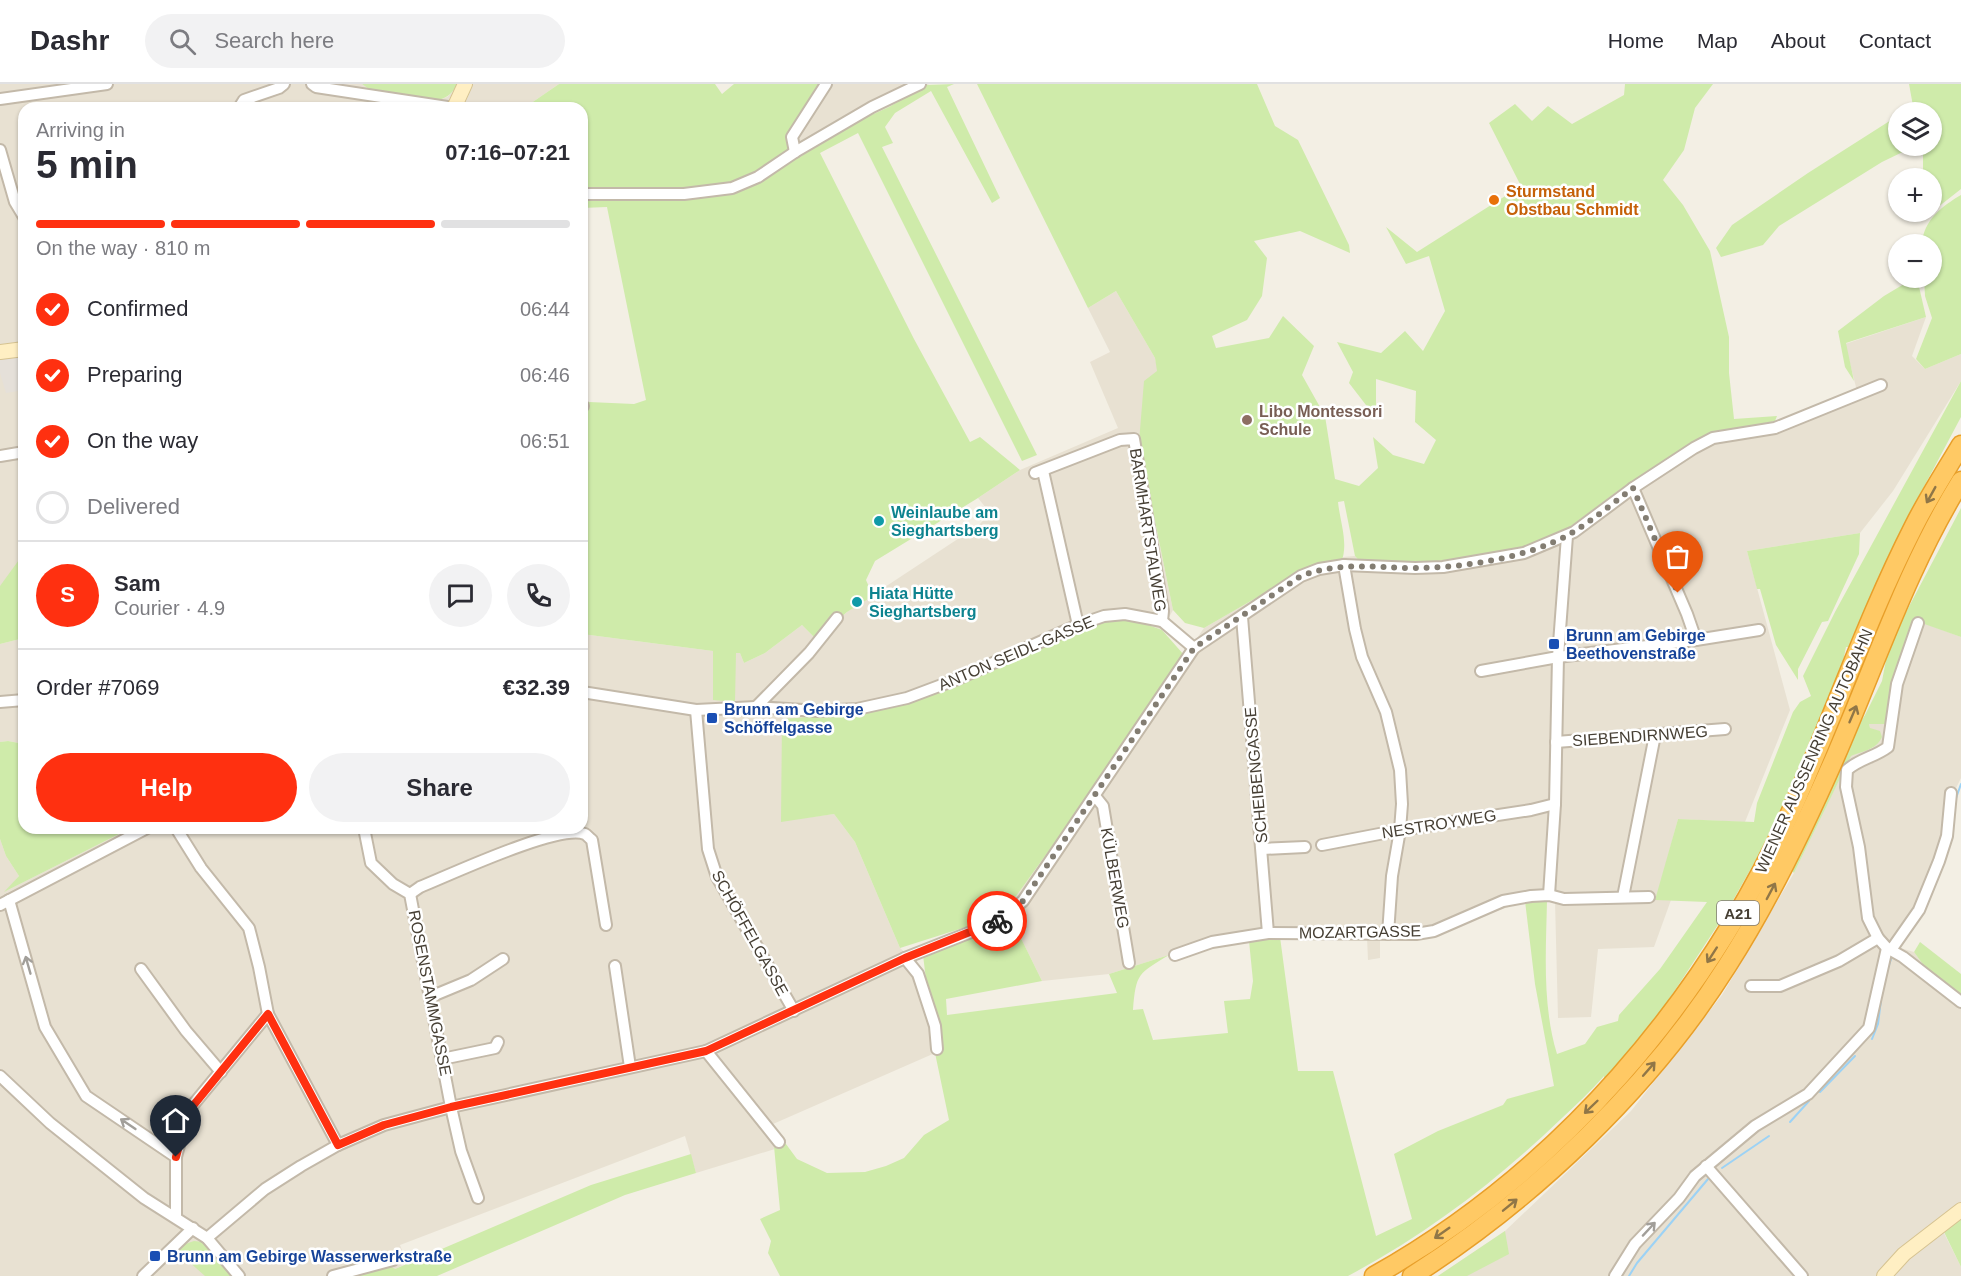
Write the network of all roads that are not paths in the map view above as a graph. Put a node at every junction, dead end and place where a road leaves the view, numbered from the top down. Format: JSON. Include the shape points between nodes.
{"nodes":[{"id":1,"x":107,"y":84,"type":"edge"},
{"id":2,"x":284,"y":84,"type":"edge"},
{"id":3,"x":312,"y":84,"type":"edge"},
{"id":4,"x":465,"y":84,"type":"edge"},
{"id":5,"x":826,"y":84,"type":"edge"},
{"id":6,"x":920,"y":84,"type":"edge"},
{"id":7,"x":31,"y":90,"type":"edge"},
{"id":8,"x":0,"y":99,"type":"edge"},
{"id":9,"x":243,"y":102,"type":"edge"},
{"id":10,"x":415,"y":102,"type":"edge"},
{"id":11,"x":457,"y":102,"type":"edge"},
{"id":12,"x":0,"y":150,"type":"edge"},
{"id":13,"x":795,"y":152,"type":"junction"},
{"id":14,"x":588,"y":194,"type":"edge"},
{"id":15,"x":18,"y":207,"type":"edge"},
{"id":16,"x":18,"y":350,"type":"edge"},
{"id":17,"x":0,"y":352,"type":"edge"},
{"id":18,"x":1881,"y":385,"type":"dead end"},
{"id":19,"x":1961,"y":445,"type":"edge"},
{"id":20,"x":18,"y":453,"type":"edge"},
{"id":21,"x":0,"y":456,"type":"edge"},
{"id":22,"x":1961,"y":481,"type":"edge"},
{"id":23,"x":1633,"y":488,"type":"junction"},
{"id":24,"x":1567,"y":536,"type":"junction"},
{"id":25,"x":1344,"y":566,"type":"junction"},
{"id":26,"x":1242,"y":617,"type":"junction"},
{"id":27,"x":837,"y":618,"type":"dead end"},
{"id":28,"x":1162,"y":621,"type":"junction"},
{"id":29,"x":1918,"y":623,"type":"dead end"},
{"id":30,"x":1078,"y":625,"type":"junction"},
{"id":31,"x":1759,"y":630,"type":"dead end"},
{"id":32,"x":1696,"y":640,"type":"junction"},
{"id":33,"x":1194,"y":648,"type":"junction"},
{"id":34,"x":1558,"y":657,"type":"junction"},
{"id":35,"x":1481,"y":671,"type":"dead end"},
{"id":36,"x":588,"y":693,"type":"edge"},
{"id":37,"x":18,"y":700,"type":"edge"},
{"id":38,"x":0,"y":702,"type":"edge"},
{"id":39,"x":756,"y":707,"type":"junction"},
{"id":40,"x":696,"y":710,"type":"junction"},
{"id":41,"x":1725,"y":729,"type":"dead end"},
{"id":42,"x":1655,"y":735,"type":"junction"},
{"id":43,"x":1556,"y":742,"type":"junction"},
{"id":44,"x":1952,"y":793,"type":"dead end"},
{"id":45,"x":1095,"y":796,"type":"junction"},
{"id":46,"x":1555,"y":804,"type":"junction"},
{"id":47,"x":1400,"y":830,"type":"junction"},
{"id":48,"x":135,"y":834,"type":"edge"},
{"id":49,"x":180,"y":834,"type":"edge"},
{"id":50,"x":365,"y":834,"type":"edge"},
{"id":51,"x":570,"y":834,"type":"edge"},
{"id":52,"x":586,"y":834,"type":"edge"},
{"id":53,"x":1322,"y":845,"type":"dead end"},
{"id":54,"x":1305,"y":847,"type":"dead end"},
{"id":55,"x":1262,"y":849,"type":"junction"},
{"id":56,"x":410,"y":894,"type":"junction"},
{"id":57,"x":1549,"y":895,"type":"junction"},
{"id":58,"x":1623,"y":897,"type":"junction"},
{"id":59,"x":1649,"y":897,"type":"dead end"},
{"id":60,"x":5,"y":902,"type":"edge"},
{"id":61,"x":606,"y":925,"type":"dead end"},
{"id":62,"x":1268,"y":933,"type":"junction"},
{"id":63,"x":1388,"y":934,"type":"junction"},
{"id":64,"x":1878,"y":938,"type":"junction"},
{"id":65,"x":1893,"y":951,"type":"junction"},
{"id":66,"x":1175,"y":955,"type":"dead end"},
{"id":67,"x":905,"y":958,"type":"junction"},
{"id":68,"x":503,"y":959,"type":"dead end"},
{"id":69,"x":1130,"y":963,"type":"dead end"},
{"id":70,"x":615,"y":966,"type":"dead end"},
{"id":71,"x":141,"y":969,"type":"dead end"},
{"id":72,"x":1750,"y":986,"type":"dead end"},
{"id":73,"x":430,"y":997,"type":"junction"},
{"id":74,"x":1961,"y":1002,"type":"edge"},
{"id":75,"x":794,"y":1011,"type":"junction"},
{"id":76,"x":268,"y":1014,"type":"junction"},
{"id":77,"x":498,"y":1042,"type":"dead end"},
{"id":78,"x":937,"y":1049,"type":"dead end"},
{"id":79,"x":706,"y":1051,"type":"junction"},
{"id":80,"x":442,"y":1059,"type":"junction"},
{"id":81,"x":630,"y":1067,"type":"junction"},
{"id":82,"x":221,"y":1072,"type":"junction"},
{"id":83,"x":0,"y":1076,"type":"edge"},
{"id":84,"x":451,"y":1107,"type":"junction"},
{"id":85,"x":779,"y":1142,"type":"dead end"},
{"id":86,"x":338,"y":1145,"type":"junction"},
{"id":87,"x":176,"y":1157,"type":"junction"},
{"id":88,"x":1706,"y":1166,"type":"junction"},
{"id":89,"x":478,"y":1198,"type":"dead end"},
{"id":90,"x":1961,"y":1210,"type":"edge"},
{"id":91,"x":176,"y":1217,"type":"junction"},
{"id":92,"x":193,"y":1228,"type":"junction"},
{"id":93,"x":207,"y":1238,"type":"junction"},
{"id":94,"x":393,"y":1260,"type":"dead end"},
{"id":95,"x":143,"y":1276,"type":"edge"},
{"id":96,"x":239,"y":1276,"type":"edge"},
{"id":97,"x":333,"y":1276,"type":"edge"},
{"id":98,"x":1374,"y":1276,"type":"edge"},
{"id":99,"x":1412,"y":1276,"type":"edge"},
{"id":100,"x":1615,"y":1276,"type":"edge"},
{"id":101,"x":1802,"y":1276,"type":"edge"},
{"id":102,"x":1884,"y":1276,"type":"edge"}],
"edges":[{"from":1,"to":7,"type":"street"},
{"from":2,"to":9,"type":"street"},
{"from":3,"to":10,"type":"street"},
{"from":4,"to":11,"type":"main road"},
{"from":5,"to":13,"type":"street","via":[[792,137]]},
{"from":6,"to":13,"type":"street"},
{"from":7,"to":8,"type":"street"},
{"from":12,"to":15,"type":"street"},
{"from":13,"to":14,"type":"street","via":[[758,177],[732,188],[684,194]]},
{"from":16,"to":17,"type":"main road"},
{"from":18,"to":23,"type":"street","via":[[1775,428],[1713,438]]},
{"from":19,"to":98,"type":"highway","name":"WIENER AUSSENRING AUTOBAHN","number":"A21","one_way":true,"via":[[1908,539],[1755,885],[1704,967],[1660,1029],[1606,1092],[1541,1155],[1476,1209]]},
{"from":20,"to":21,"type":"street"},
{"from":99,"to":22,"type":"highway","name":"WIENER AUSSENRING AUTOBAHN","number":"A21","one_way":true,"via":[[1552,1171],[1620,1103],[1674,1040],[1726,968],[1771,892],[1808,818],[1910,578]]},
{"from":23,"to":24,"type":"street"},
{"from":23,"to":32,"type":"street"},
{"from":24,"to":25,"type":"street","via":[[1524,553],[1443,567]]},
{"from":24,"to":34,"type":"street"},
{"from":25,"to":26,"type":"street","via":[[1301,576]]},
{"from":25,"to":47,"type":"street","via":[[1362,657],[1386,712],[1400,770]]},
{"from":26,"to":33,"type":"street"},
{"from":26,"to":55,"type":"street","name":"SCHEIBENGASSE"},
{"from":27,"to":39,"type":"street","via":[[810,653]]},
{"from":28,"to":30,"type":"street","name":"ANTON SEIDL-GASSE","via":[[1125,614]]},
{"from":28,"to":30,"type":"street","name":"BARMHARTSTALWEG","via":[[1134,439],[1120,440],[1039,472]]},
{"from":28,"to":33,"type":"street","name":"ANTON SEIDL-GASSE"},
{"from":29,"to":64,"type":"street","via":[[1897,684],[1888,747],[1847,771],[1846,787],[1868,918]]},
{"from":30,"to":39,"type":"street","name":"ANTON SEIDL-GASSE","via":[[907,698],[857,709]]},
{"from":31,"to":32,"type":"street"},
{"from":32,"to":34,"type":"street"},
{"from":33,"to":45,"type":"street"},
{"from":34,"to":35,"type":"street"},
{"from":34,"to":43,"type":"street"},
{"from":36,"to":40,"type":"street","name":"ANTON SEIDL-GASSE"},
{"from":37,"to":38,"type":"street"},
{"from":39,"to":40,"type":"street","name":"ANTON SEIDL-GASSE"},
{"from":40,"to":75,"type":"street","name":"SCHÖFFELGASSE","via":[[708,849],[717,877]]},
{"from":41,"to":42,"type":"street","name":"SIEBENDIRNWEG"},
{"from":42,"to":43,"type":"street","name":"SIEBENDIRNWEG"},
{"from":42,"to":58,"type":"street"},
{"from":43,"to":46,"type":"street"},
{"from":44,"to":65,"type":"street","via":[[1947,836],[1939,861],[1919,910]]},
{"from":45,"to":67,"type":"street","via":[[1023,901],[999,921]]},
{"from":45,"to":69,"type":"street","name":"KÜLBERWEG","via":[[1103,806]]},
{"from":46,"to":47,"type":"street","name":"NESTROYWEG"},
{"from":46,"to":57,"type":"street"},
{"from":47,"to":53,"type":"street","name":"NESTROYWEG"},
{"from":47,"to":63,"type":"street"},
{"from":48,"to":60,"type":"street"},
{"from":49,"to":76,"type":"street","via":[[201,868],[249,928]]},
{"from":50,"to":56,"type":"street","name":"ROSENSTAMMGASSE","via":[[371,862],[393,885]]},
{"from":51,"to":56,"type":"street","via":[[534,840]]},
{"from":52,"to":61,"type":"street","via":[[592,840]]},
{"from":54,"to":55,"type":"street"},
{"from":55,"to":62,"type":"street","name":"SCHEIBENGASSE"},
{"from":56,"to":73,"type":"street","name":"ROSENSTAMMGASSE"},
{"from":57,"to":58,"type":"street","name":"MOZARTGASSE","via":[[1564,899]]},
{"from":57,"to":63,"type":"street","name":"MOZARTGASSE","via":[[1503,901],[1434,931]]},
{"from":58,"to":59,"type":"street","name":"MOZARTGASSE"},
{"from":87,"to":60,"type":"street","one_way":true,"via":[[86,1096],[45,1027]]},
{"from":62,"to":63,"type":"street","name":"MOZARTGASSE"},
{"from":62,"to":66,"type":"street","name":"MOZARTGASSE","via":[[1212,942]]},
{"from":64,"to":65,"type":"street"},
{"from":64,"to":72,"type":"street","via":[[1839,962],[1780,986]]},
{"from":65,"to":74,"type":"street"},
{"from":65,"to":88,"type":"street","via":[[1869,1028],[1808,1094],[1755,1126]]},
{"from":67,"to":75,"type":"street"},
{"from":67,"to":78,"type":"street","via":[[918,974],[935,1026]]},
{"from":68,"to":73,"type":"street","via":[[471,980]]},
{"from":70,"to":81,"type":"street"},
{"from":71,"to":82,"type":"street"},
{"from":73,"to":80,"type":"street","name":"ROSENSTAMMGASSE"},
{"from":75,"to":79,"type":"street"},
{"from":76,"to":82,"type":"street"},
{"from":76,"to":86,"type":"street"},
{"from":77,"to":80,"type":"street","via":[[495,1048]]},
{"from":79,"to":81,"type":"street"},
{"from":79,"to":85,"type":"street"},
{"from":80,"to":84,"type":"street","name":"ROSENSTAMMGASSE"},
{"from":81,"to":84,"type":"street"},
{"from":82,"to":87,"type":"street","via":[[188,1112]]},
{"from":83,"to":91,"type":"street","via":[[50,1123],[144,1198]]},
{"from":84,"to":86,"type":"street","via":[[384,1125]]},
{"from":84,"to":89,"type":"street","name":"ROSENSTAMMGASSE"},
{"from":86,"to":93,"type":"street","via":[[265,1190]]},
{"from":87,"to":91,"type":"street"},
{"from":100,"to":88,"type":"street","one_way":true,"via":[[1635,1244]]},
{"from":88,"to":101,"type":"street"},
{"from":90,"to":102,"type":"main road","via":[[1904,1254]]},
{"from":91,"to":92,"type":"street"},
{"from":92,"to":93,"type":"street"},
{"from":92,"to":95,"type":"street"},
{"from":93,"to":96,"type":"street"},
{"from":94,"to":97,"type":"street"}]}
